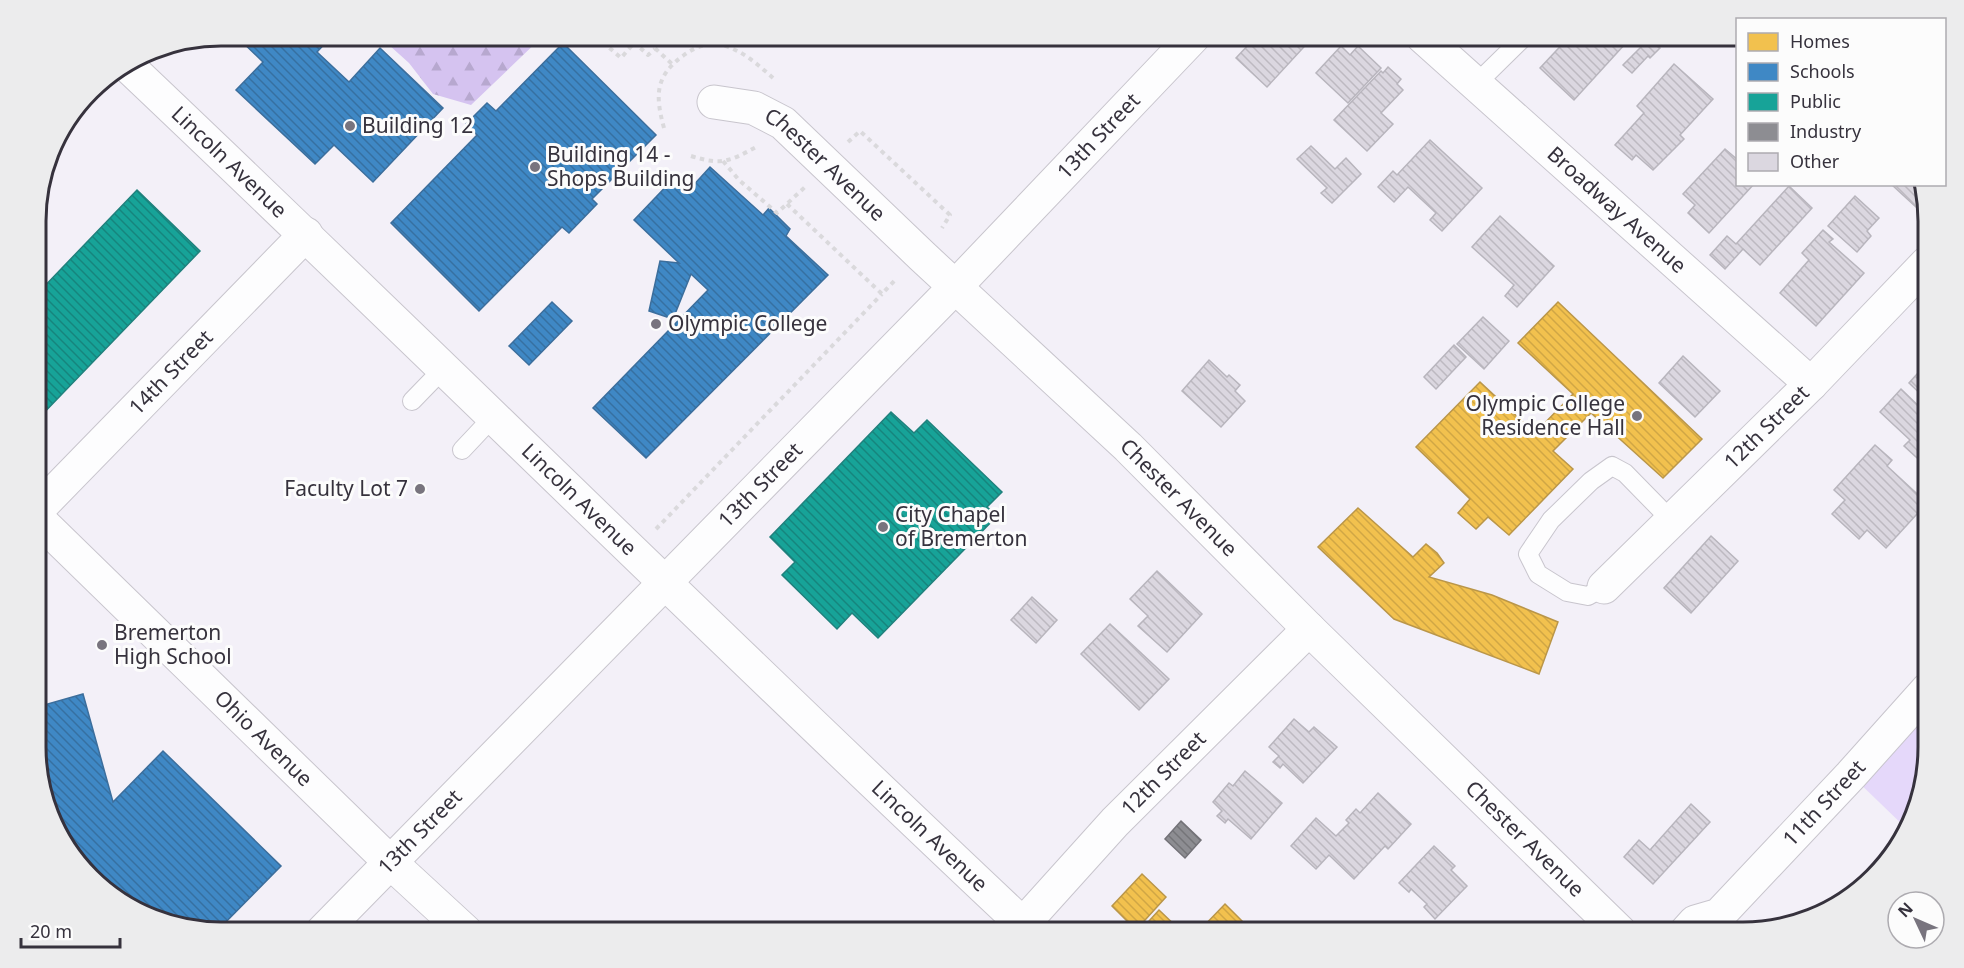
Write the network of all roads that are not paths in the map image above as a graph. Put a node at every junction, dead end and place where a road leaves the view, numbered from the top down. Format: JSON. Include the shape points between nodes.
{"nodes":[{"id":1,"x":1184,"y":47,"type":"edge"},
{"id":2,"x":1434,"y":47,"type":"edge"},
{"id":3,"x":1514,"y":47,"type":"edge"},
{"id":4,"x":133,"y":71,"type":"edge"},
{"id":5,"x":1476,"y":84,"type":"junction"},
{"id":6,"x":714,"y":102,"type":"dead end"},
{"id":7,"x":306,"y":234,"type":"junction"},
{"id":8,"x":1918,"y":272,"type":"edge"},
{"id":9,"x":956,"y":287,"type":"junction"},
{"id":10,"x":444,"y":368,"type":"junction"},
{"id":11,"x":1810,"y":384,"type":"junction"},
{"id":12,"x":412,"y":401,"type":"dead end"},
{"id":13,"x":493,"y":417,"type":"junction"},
{"id":14,"x":462,"y":450,"type":"dead end"},
{"id":15,"x":46,"y":500,"type":"edge"},
{"id":16,"x":1672,"y":520,"type":"junction"},
{"id":17,"x":46,"y":527,"type":"edge"},
{"id":18,"x":664,"y":583,"type":"junction"},
{"id":19,"x":1605,"y":588,"type":"joint"},
{"id":20,"x":1309,"y":629,"type":"junction"},
{"id":21,"x":1918,"y":700,"type":"edge"},
{"id":22,"x":390,"y":862,"type":"junction"},
{"id":23,"x":1020,"y":921,"type":"edge"},
{"id":24,"x":1032,"y":921,"type":"edge"},
{"id":25,"x":1609,"y":921,"type":"edge"},
{"id":26,"x":1721,"y":921,"type":"edge"},
{"id":27,"x":332,"y":922,"type":"edge"},
{"id":28,"x":455,"y":922,"type":"edge"}],
"edges":[{"from":1,"to":9,"type":"street","name":"13th Street"},
{"from":2,"to":5,"type":"street","name":"Broadway Avenue"},
{"from":3,"to":5,"type":"lane"},
{"from":4,"to":7,"type":"street","name":"Lincoln Avenue"},
{"from":5,"to":11,"type":"street","name":"Broadway Avenue"},
{"from":6,"to":9,"type":"street","name":"Chester Avenue","via":[[754,108],[783,123]]},
{"from":7,"to":10,"type":"street","name":"Lincoln Avenue"},
{"from":7,"to":15,"type":"street","name":"14th Street"},
{"from":8,"to":11,"type":"street","name":"12th Street"},
{"from":9,"to":18,"type":"street","name":"13th Street"},
{"from":9,"to":20,"type":"street","name":"Chester Avenue","via":[[1128,447]]},
{"from":10,"to":12,"type":"lane"},
{"from":10,"to":13,"type":"street","name":"Lincoln Avenue"},
{"from":11,"to":16,"type":"street","name":"12th Street"},
{"from":13,"to":14,"type":"lane"},
{"from":13,"to":18,"type":"street","name":"Lincoln Avenue"},
{"from":16,"to":19,"type":"street","name":"12th Street"},
{"from":16,"to":19,"type":"lane","via":[[1625,473],[1612,466],[1551,520],[1528,554],[1538,574],[1567,592],[1588,596]]},
{"from":17,"to":22,"type":"street","name":"Ohio Avenue"},
{"from":18,"to":22,"type":"street","name":"13th Street"},
{"from":18,"to":23,"type":"street","name":"Lincoln Avenue"},
{"from":20,"to":24,"type":"street","name":"12th Street","via":[[1115,822]]},
{"from":20,"to":25,"type":"street","name":"Chester Avenue"},
{"from":21,"to":26,"type":"street","name":"11th Street"},
{"from":22,"to":27,"type":"street","name":"13th Street"},
{"from":22,"to":28,"type":"street","name":"Ohio Avenue"}]}
